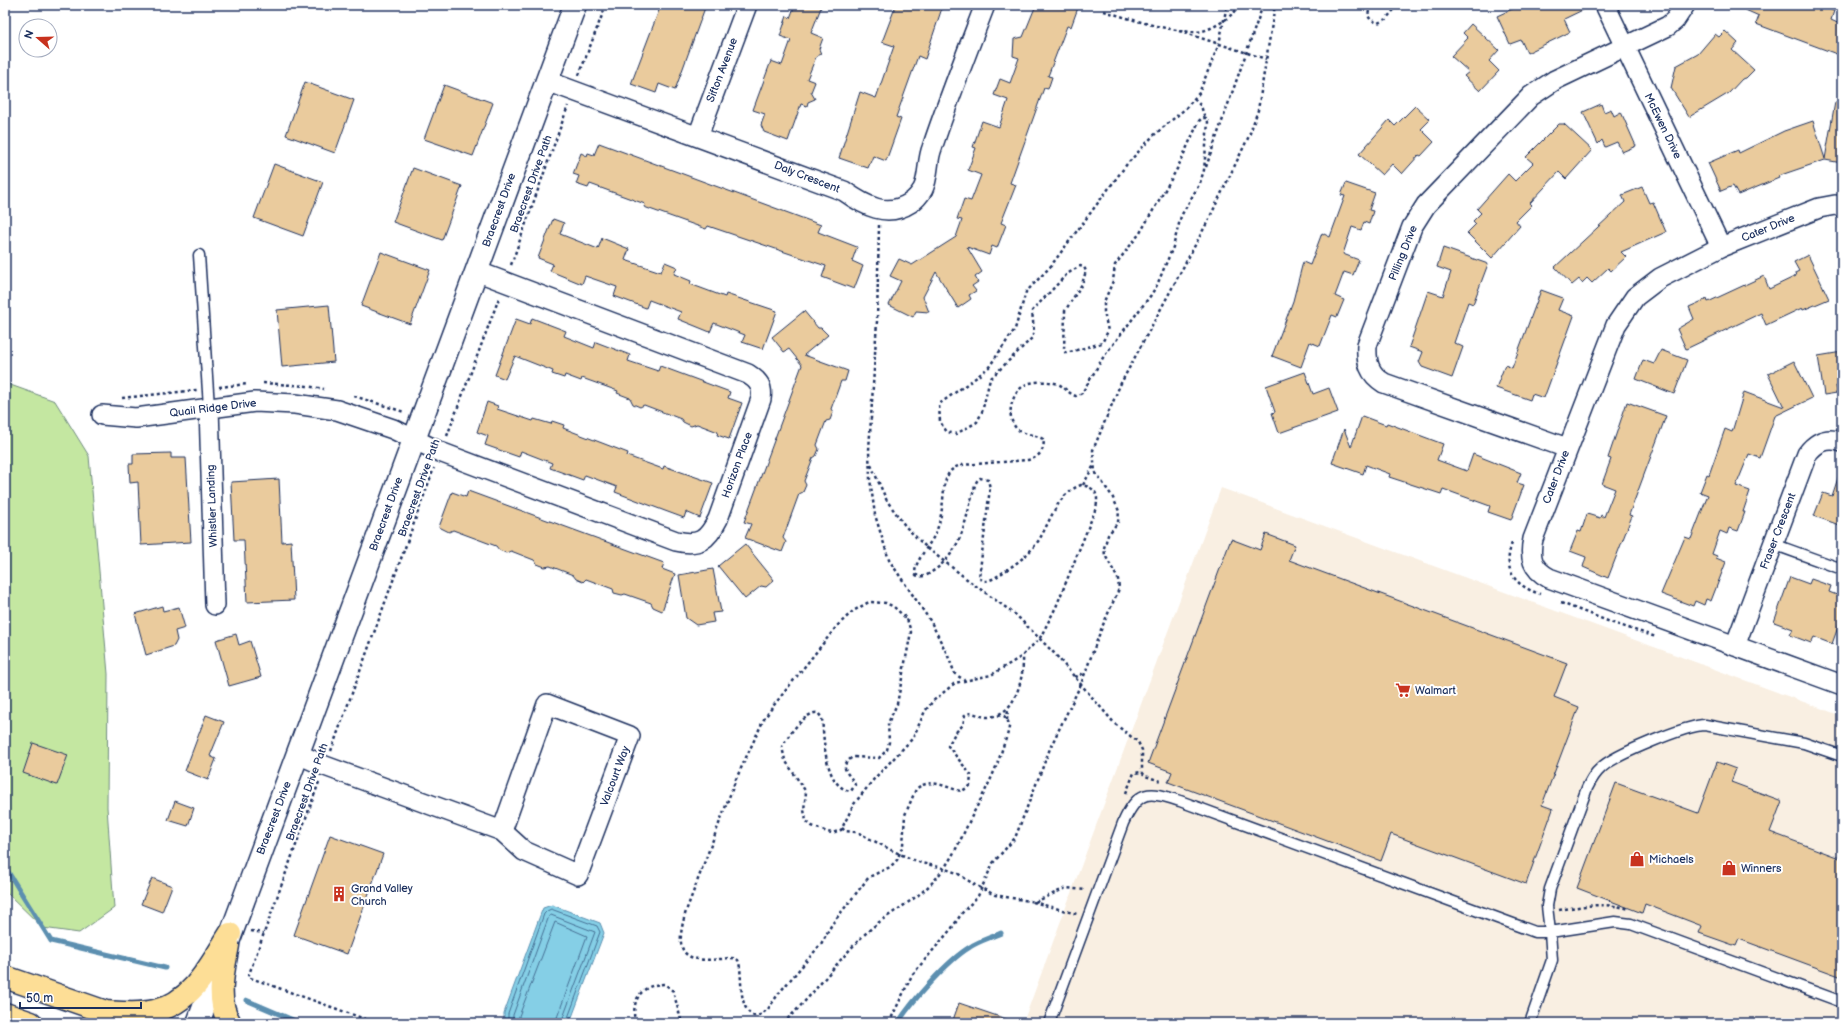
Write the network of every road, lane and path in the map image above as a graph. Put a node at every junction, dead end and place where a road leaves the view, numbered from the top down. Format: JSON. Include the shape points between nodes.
{"nodes":[{"id":1,"x":575,"y":5,"type":"edge"},
{"id":2,"x":606,"y":5,"type":"edge"},
{"id":3,"x":747,"y":5,"type":"edge"},
{"id":4,"x":985,"y":5,"type":"edge"},
{"id":5,"x":1227,"y":5,"type":"edge"},
{"id":6,"x":1241,"y":5,"type":"edge"},
{"id":7,"x":1263,"y":5,"type":"edge"},
{"id":8,"x":1275,"y":5,"type":"edge"},
{"id":9,"x":1370,"y":5,"type":"edge"},
{"id":10,"x":1398,"y":5,"type":"edge"},
{"id":11,"x":1605,"y":5,"type":"edge"},
{"id":12,"x":1685,"y":5,"type":"edge"},
{"id":13,"x":1104,"y":11,"type":"dead end"},
{"id":14,"x":1225,"y":18,"type":"junction"},
{"id":15,"x":1168,"y":27,"type":"junction"},
{"id":16,"x":1219,"y":44,"type":"junction"},
{"id":17,"x":1625,"y":47,"type":"junction"},
{"id":18,"x":1245,"y":54,"type":"junction"},
{"id":19,"x":1266,"y":59,"type":"junction"},
{"id":20,"x":547,"y":81,"type":"junction"},
{"id":21,"x":574,"y":91,"type":"junction"},
{"id":22,"x":1194,"y":100,"type":"junction"},
{"id":23,"x":1205,"y":118,"type":"junction"},
{"id":24,"x":698,"y":136,"type":"junction"},
{"id":25,"x":1200,"y":184,"type":"junction"},
{"id":26,"x":1842,"y":207,"type":"edge"},
{"id":27,"x":878,"y":228,"type":"dead end"},
{"id":28,"x":1721,"y":247,"type":"junction"},
{"id":29,"x":199,"y":255,"type":"dead end"},
{"id":30,"x":476,"y":270,"type":"junction"},
{"id":31,"x":505,"y":282,"type":"junction"},
{"id":32,"x":208,"y":407,"type":"junction"},
{"id":33,"x":102,"y":415,"type":"dead end"},
{"id":34,"x":413,"y":440,"type":"junction"},
{"id":35,"x":1842,"y":442,"type":"edge"},
{"id":36,"x":1567,"y":448,"type":"junction"},
{"id":37,"x":440,"y":452,"type":"junction"},
{"id":38,"x":869,"y":460,"type":"junction"},
{"id":39,"x":1094,"y":465,"type":"junction"},
{"id":40,"x":1083,"y":485,"type":"junction"},
{"id":41,"x":1773,"y":544,"type":"junction"},
{"id":42,"x":927,"y":548,"type":"junction"},
{"id":43,"x":945,"y":562,"type":"junction"},
{"id":44,"x":1842,"y":569,"type":"edge"},
{"id":45,"x":214,"y":605,"type":"dead end"},
{"id":46,"x":1040,"y":638,"type":"junction"},
{"id":47,"x":1735,"y":646,"type":"junction"},
{"id":48,"x":1024,"y":655,"type":"junction"},
{"id":49,"x":1085,"y":671,"type":"junction"},
{"id":50,"x":1072,"y":674,"type":"junction"},
{"id":51,"x":966,"y":680,"type":"junction"},
{"id":52,"x":1080,"y":684,"type":"junction"},
{"id":53,"x":1842,"y":685,"type":"edge"},
{"id":54,"x":1008,"y":707,"type":"junction"},
{"id":55,"x":997,"y":715,"type":"junction"},
{"id":56,"x":1007,"y":721,"type":"junction"},
{"id":57,"x":298,"y":754,"type":"junction"},
{"id":58,"x":1842,"y":756,"type":"edge"},
{"id":59,"x":325,"y":766,"type":"junction"},
{"id":60,"x":1142,"y":772,"type":"dead end"},
{"id":61,"x":842,"y":828,"type":"junction"},
{"id":62,"x":502,"y":831,"type":"junction"},
{"id":63,"x":901,"y":853,"type":"junction"},
{"id":64,"x":944,"y":868,"type":"junction"},
{"id":65,"x":982,"y":889,"type":"junction"},
{"id":66,"x":1090,"y":891,"type":"dead end"},
{"id":67,"x":1031,"y":902,"type":"junction"},
{"id":68,"x":1082,"y":915,"type":"dead end"},
{"id":69,"x":1550,"y":932,"type":"junction"},
{"id":70,"x":230,"y":934,"type":"junction"},
{"id":71,"x":5,"y":977,"type":"edge"},
{"id":72,"x":1842,"y":1002,"type":"edge"},
{"id":73,"x":106,"y":1012,"type":"junction"},
{"id":74,"x":5,"y":1014,"type":"edge"},
{"id":75,"x":31,"y":1023,"type":"edge"},
{"id":76,"x":136,"y":1023,"type":"edge"},
{"id":77,"x":198,"y":1023,"type":"edge"},
{"id":78,"x":230,"y":1023,"type":"edge"},
{"id":79,"x":376,"y":1023,"type":"edge"},
{"id":80,"x":635,"y":1023,"type":"edge"},
{"id":81,"x":682,"y":1023,"type":"edge"},
{"id":82,"x":784,"y":1023,"type":"edge"},
{"id":83,"x":889,"y":1023,"type":"edge"},
{"id":84,"x":1049,"y":1023,"type":"edge"},
{"id":85,"x":1530,"y":1023,"type":"edge"}],
"edges":[{"from":1,"to":20,"type":"street","name":"Braecrest Drive"},
{"from":2,"to":21,"type":"path","name":"Braecrest Drive Path"},
{"from":3,"to":24,"type":"street","name":"Sifton Avenue"},
{"from":4,"to":24,"type":"street","name":"Daly Crescent","via":[[931,150],[923,189],[912,202],[899,209],[886,211],[873,208],[844,192]]},
{"from":5,"to":14,"type":"path"},
{"from":6,"to":14,"type":"path"},
{"from":7,"to":18,"type":"path"},
{"from":8,"to":19,"type":"path"},
{"from":9,"to":10,"type":"path","via":[[1368,16],[1378,22],[1386,19]]},
{"from":11,"to":17,"type":"street","name":"McEwen Drive"},
{"from":12,"to":17,"type":"street","name":"Pilling Drive","via":[[1668,26]]},
{"from":13,"to":15,"type":"path"},
{"from":14,"to":15,"type":"path","via":[[1209,28],[1195,32]]},
{"from":14,"to":16,"type":"path"},
{"from":15,"to":16,"type":"path"},
{"from":16,"to":18,"type":"path"},
{"from":16,"to":22,"type":"path","via":[[1205,81]]},
{"from":17,"to":28,"type":"street","name":"McEwen Drive"},
{"from":17,"to":36,"type":"street","name":"Pilling Drive","via":[[1555,80],[1531,96],[1426,205],[1412,227],[1367,345],[1369,367],[1375,377],[1384,383]]},
{"from":18,"to":19,"type":"path"},
{"from":18,"to":25,"type":"path"},
{"from":19,"to":39,"type":"path","via":[[1258,110],[1249,136],[1208,221],[1120,385],[1095,443],[1092,456]]},
{"from":20,"to":21,"type":"street","name":"Daly Crescent"},
{"from":20,"to":30,"type":"street","name":"Braecrest Drive"},
{"from":21,"to":24,"type":"street","name":"Daly Crescent"},
{"from":21,"to":31,"type":"path","name":"Braecrest Drive Path"},
{"from":22,"to":23,"type":"path","via":[[1201,106]]},
{"from":22,"to":23,"type":"path","via":[[1132,158],[1047,270],[1026,292],[1015,329],[989,367],[940,402],[939,418],[947,432],[956,434],[977,422],[993,375],[1032,338],[1032,311],[1067,274],[1080,266],[1086,271],[1082,284],[1065,311],[1064,351],[1071,353],[1098,345],[1105,340],[1108,331],[1104,307],[1113,281],[1115,265],[1137,238],[1177,169],[1199,121]]},
{"from":23,"to":25,"type":"path","via":[[1208,122],[1207,153]]},
{"from":25,"to":42,"type":"path","via":[[1181,216],[1175,241],[1157,285],[1104,356],[1082,393],[1072,395],[1056,383],[1033,383],[1026,384],[1015,396],[1011,408],[1013,424],[1022,432],[1042,439],[1044,446],[1041,452],[1034,459],[953,468],[944,486],[936,533]]},
{"from":26,"to":28,"type":"street","name":"Cater Drive","via":[[1819,208]]},
{"from":27,"to":38,"type":"path","via":[[877,321]]},
{"from":28,"to":36,"type":"street","name":"Cater Drive","via":[[1660,278],[1634,297],[1616,325]]},
{"from":29,"to":32,"type":"lane"},
{"from":30,"to":31,"type":"street","name":"Horizon Place"},
{"from":30,"to":34,"type":"street","name":"Braecrest Drive"},
{"from":31,"to":37,"type":"path","name":"Braecrest Drive Path"},
{"from":31,"to":37,"type":"street","name":"Horizon Place","via":[[756,379],[762,391],[761,399],[718,519],[712,532],[703,540],[697,543],[676,541]]},
{"from":32,"to":33,"type":"street","name":"Quail Ridge Drive","via":[[136,418]]},
{"from":32,"to":34,"type":"street","name":"Quail Ridge Drive","via":[[255,402],[316,407],[362,418],[393,429]]},
{"from":32,"to":45,"type":"street","name":"Whistler Landing"},
{"from":34,"to":37,"type":"street","name":"Horizon Place"},
{"from":34,"to":57,"type":"street","name":"Braecrest Drive"},
{"from":35,"to":41,"type":"street","name":"Fraser Crescent","via":[[1829,440],[1812,446]]},
{"from":36,"to":47,"type":"street","name":"Cater Drive","via":[[1533,539],[1531,550],[1535,568],[1556,581]]},
{"from":37,"to":59,"type":"path","name":"Braecrest Drive Path"},
{"from":38,"to":42,"type":"path","via":[[887,501],[906,527]]},
{"from":38,"to":51,"type":"path","via":[[875,515],[889,560],[931,622],[955,674]]},
{"from":39,"to":40,"type":"path"},
{"from":39,"to":49,"type":"path","via":[[1095,472],[1119,511],[1118,522],[1108,535],[1104,548],[1118,579],[1119,589]]},
{"from":40,"to":43,"type":"path","via":[[1072,490],[1054,509],[1039,540],[1023,559],[984,582],[980,578],[990,488],[988,480],[980,478],[976,482],[958,544]]},
{"from":40,"to":46,"type":"path","via":[[1096,491],[1096,508],[1056,607]]},
{"from":41,"to":44,"type":"lane"},
{"from":41,"to":47,"type":"street","name":"Fraser Crescent"},
{"from":42,"to":43,"type":"path"},
{"from":42,"to":43,"type":"path","via":[[915,568],[916,575],[925,576]]},
{"from":43,"to":46,"type":"path","via":[[1012,612]]},
{"from":46,"to":48,"type":"path"},
{"from":46,"to":50,"type":"path"},
{"from":47,"to":53,"type":"street","name":"Cater Drive"},
{"from":48,"to":51,"type":"path","via":[[991,675]]},
{"from":48,"to":54,"type":"path","via":[[1023,672]]},
{"from":49,"to":50,"type":"path","via":[[1078,677]]},
{"from":49,"to":52,"type":"path"},
{"from":50,"to":52,"type":"path"},
{"from":51,"to":61,"type":"path","via":[[949,686],[933,700],[913,738],[858,799]]},
{"from":52,"to":60,"type":"path","via":[[1115,724],[1138,742],[1142,750]]},
{"from":52,"to":65,"type":"path","via":[[1051,746],[1018,831],[1011,844],[993,863]]},
{"from":54,"to":55,"type":"path"},
{"from":54,"to":56,"type":"path"},
{"from":55,"to":56,"type":"path","via":[[1004,716]]},
{"from":55,"to":63,"type":"path","via":[[987,717],[971,712],[965,715],[963,725],[955,732],[948,746],[971,775],[970,786],[962,791],[944,784],[925,784],[916,789],[905,816]]},
{"from":56,"to":64,"type":"path","via":[[1008,731],[996,770],[960,843]]},
{"from":57,"to":59,"type":"street","name":"Valcourt Way"},
{"from":57,"to":70,"type":"street","name":"Braecrest Drive"},
{"from":58,"to":69,"type":"lane","via":[[1804,743],[1705,725],[1688,727],[1601,767],[1587,788],[1550,889],[1547,906]]},
{"from":59,"to":62,"type":"street","name":"Valcourt Way"},
{"from":59,"to":79,"type":"path","name":"Braecrest Drive Path","via":[[248,977]]},
{"from":61,"to":63,"type":"path","via":[[845,831],[857,832]]},
{"from":61,"to":63,"type":"path","via":[[836,832],[827,832],[806,821],[806,792],[785,760],[782,747],[806,716],[818,712],[822,718],[826,764],[840,786],[851,791],[855,785],[846,772],[848,762],[853,757],[879,758],[887,750],[888,723],[897,704],[911,632],[907,619],[900,611],[886,603],[869,602],[861,605],[844,619],[764,719],[736,779],[686,911],[681,928],[681,948],[689,957],[738,960],[746,1007],[751,1015],[760,1015],[768,1009],[820,944],[859,888],[869,877],[894,864]]},
{"from":62,"to":62,"type":"street","name":"Valcourt Way","via":[[547,704],[630,736],[578,875],[524,851]]},
{"from":63,"to":64,"type":"path","via":[[926,865]]},
{"from":64,"to":65,"type":"path"},
{"from":64,"to":82,"type":"path","via":[[926,889],[865,934]]},
{"from":65,"to":67,"type":"path","via":[[995,895]]},
{"from":65,"to":83,"type":"path","via":[[912,975]]},
{"from":66,"to":67,"type":"path","via":[[1066,888]]},
{"from":67,"to":68,"type":"path"},
{"from":69,"to":72,"type":"lane","via":[[1608,922],[1625,923]]},
{"from":69,"to":84,"type":"lane","via":[[1535,932],[1272,834],[1153,793],[1134,803],[1123,822]]},
{"from":69,"to":85,"type":"lane","via":[[1550,968]]},
{"from":70,"to":73,"type":"main road","via":[[188,994],[172,1006],[154,1011]]},
{"from":70,"to":77,"type":"street","name":"Braecrest Drive"},
{"from":70,"to":78,"type":"main road","via":[[223,974],[222,1001],[226,1018]]},
{"from":71,"to":73,"type":"main road"},
{"from":73,"to":76,"type":"main road"},
{"from":74,"to":75,"type":"main road"},
{"from":80,"to":81,"type":"path","via":[[634,1006],[637,998],[648,988],[660,984],[666,984],[673,991]]}]}
